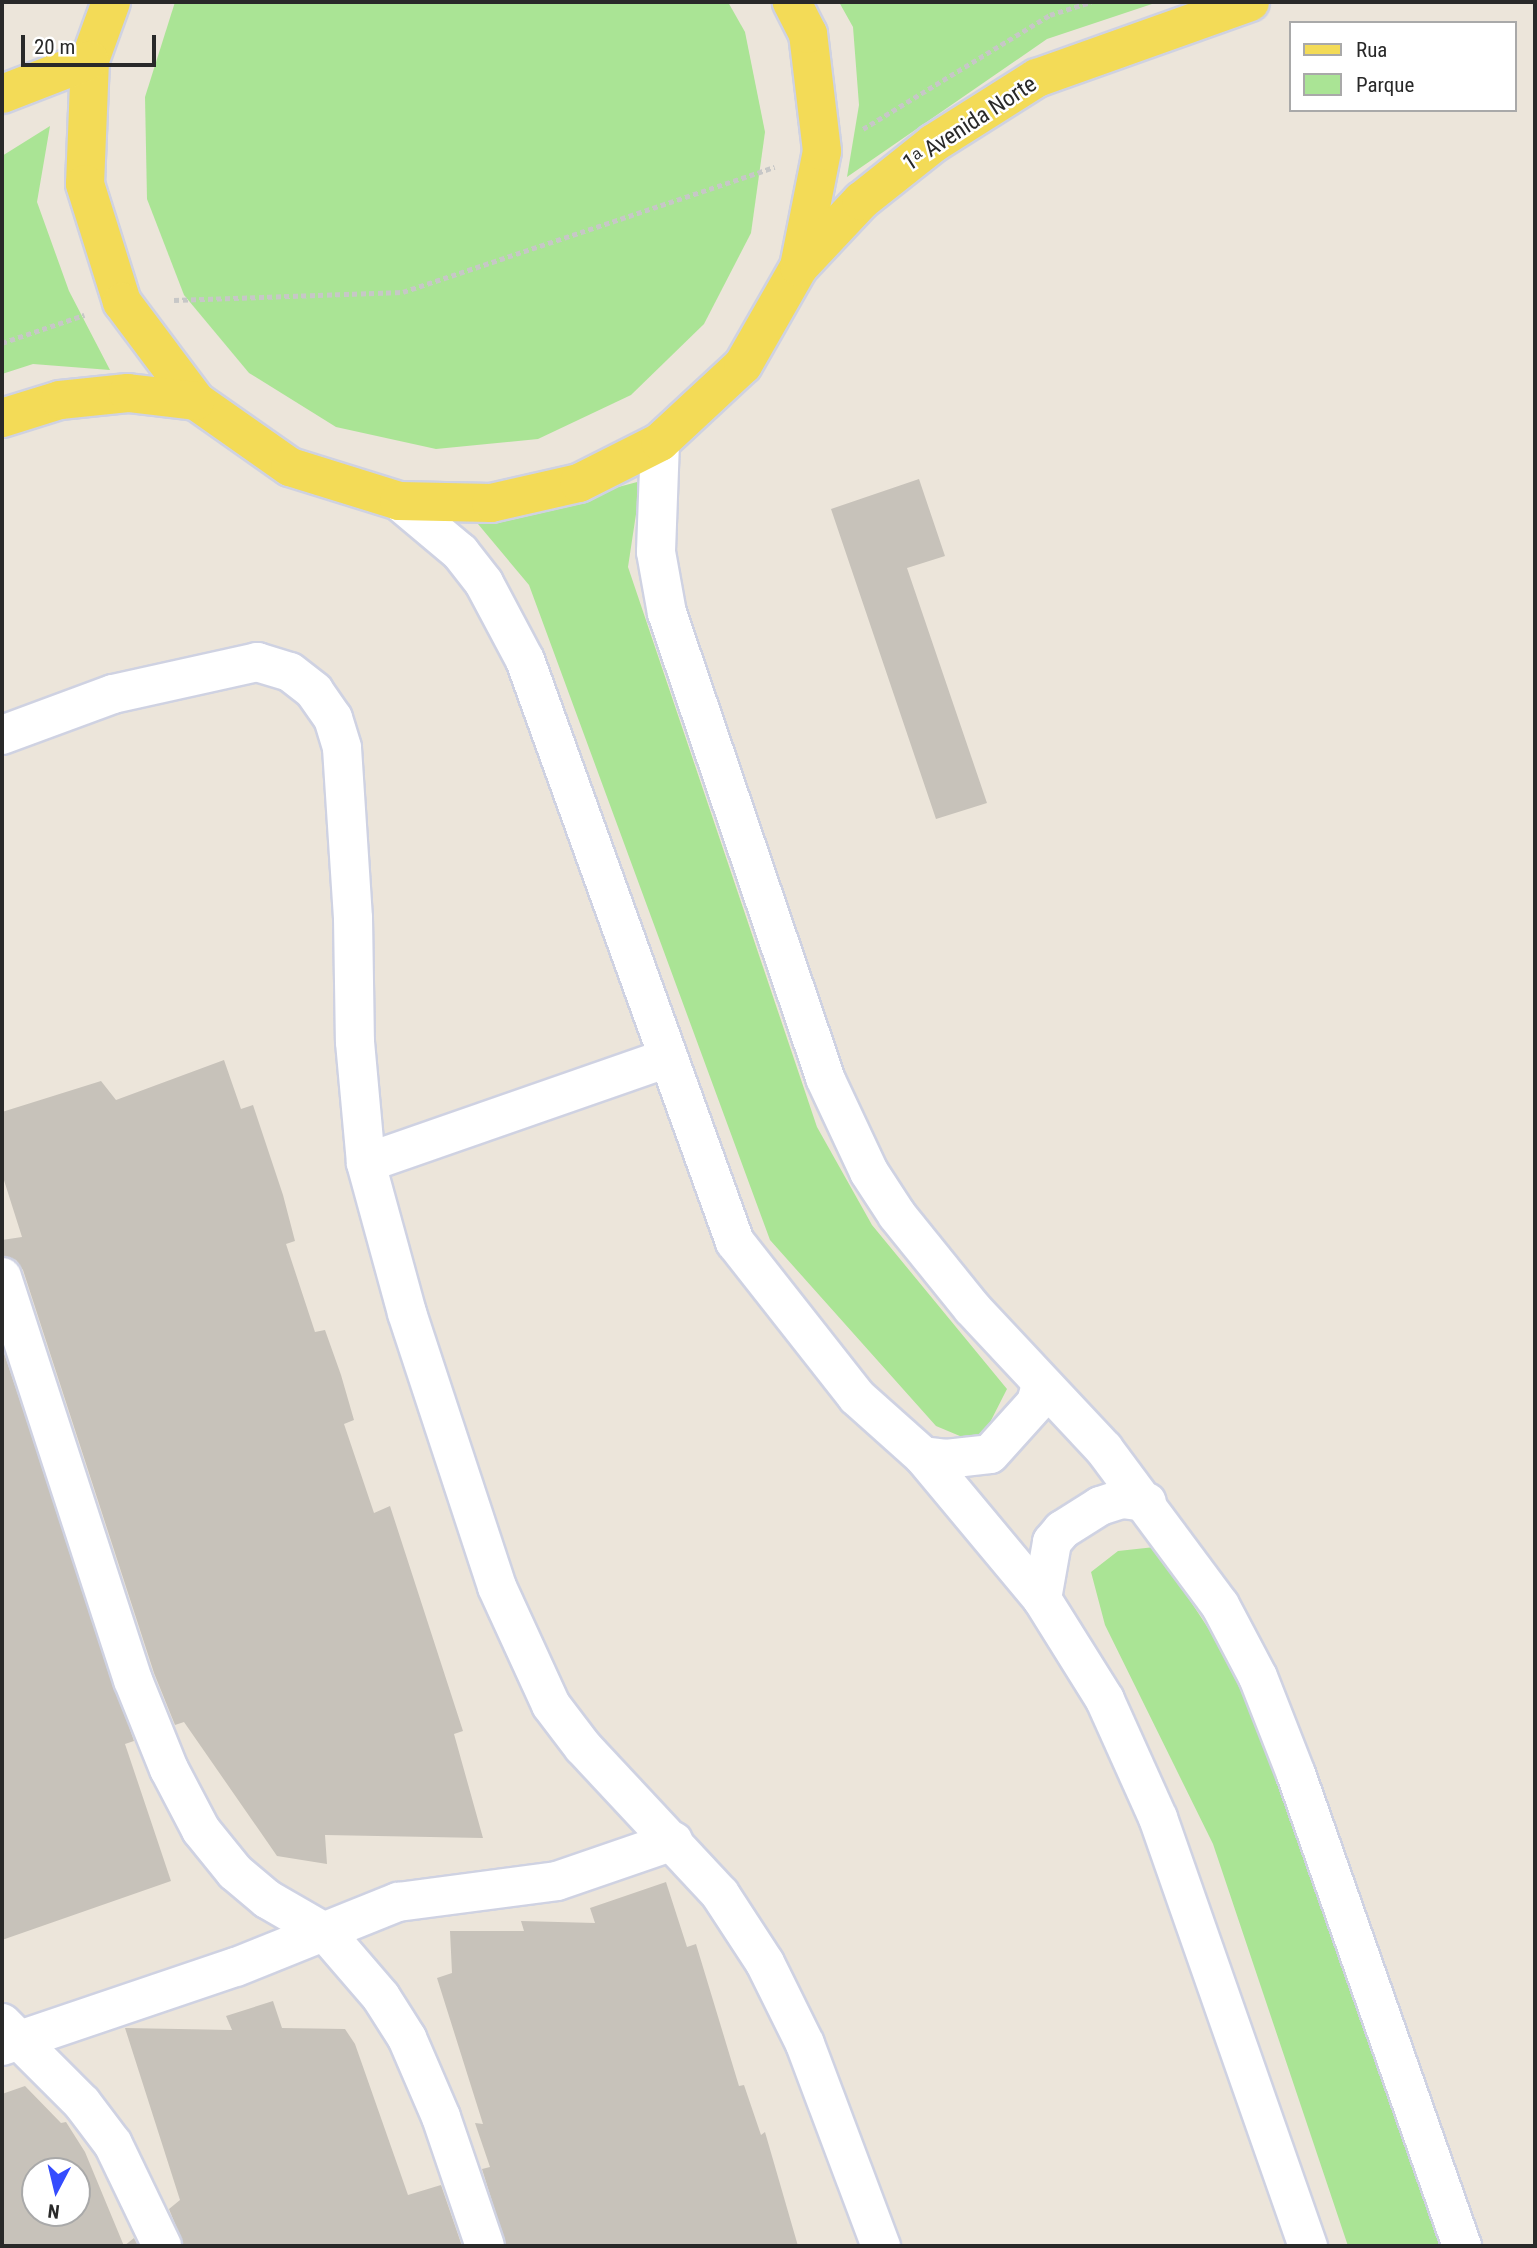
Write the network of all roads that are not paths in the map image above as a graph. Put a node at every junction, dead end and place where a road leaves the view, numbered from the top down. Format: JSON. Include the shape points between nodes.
{"nodes":[{"id":1,"x":111,"y":2,"type":"edge"},
{"id":2,"x":792,"y":2,"type":"edge"},
{"id":3,"x":1250,"y":2,"type":"edge"},
{"id":4,"x":90,"y":60,"type":"junction"},
{"id":5,"x":2,"y":94,"type":"edge"},
{"id":6,"x":799,"y":267,"type":"junction"},
{"id":7,"x":196,"y":401,"type":"junction"},
{"id":8,"x":2,"y":418,"type":"edge"},
{"id":9,"x":660,"y":442,"type":"junction"},
{"id":10,"x":400,"y":500,"type":"junction"},
{"id":11,"x":2,"y":734,"type":"edge"},
{"id":12,"x":668,"y":1058,"type":"junction"},
{"id":13,"x":366,"y":1164,"type":"junction"},
{"id":14,"x":2,"y":1277,"type":"edge"},
{"id":15,"x":1041,"y":1384,"type":"junction"},
{"id":16,"x":923,"y":1456,"type":"junction"},
{"id":17,"x":1147,"y":1502,"type":"junction"},
{"id":18,"x":1042,"y":1599,"type":"junction"},
{"id":19,"x":673,"y":1841,"type":"junction"},
{"id":20,"x":326,"y":1933,"type":"junction"},
{"id":21,"x":8,"y":2036,"type":"edge"},
{"id":22,"x":162,"y":2246,"type":"edge"},
{"id":23,"x":485,"y":2246,"type":"edge"},
{"id":24,"x":881,"y":2246,"type":"edge"},
{"id":25,"x":1308,"y":2246,"type":"edge"},
{"id":26,"x":1462,"y":2246,"type":"edge"}],
"edges":[{"from":1,"to":4,"type":"main road"},
{"from":2,"to":6,"type":"main road","via":[[808,34],[822,151]]},
{"from":3,"to":6,"type":"main road","name":"1ᵃ Avenida Norte","via":[[1037,78],[934,143],[861,201]]},
{"from":4,"to":5,"type":"main road"},
{"from":4,"to":7,"type":"main road","via":[[85,184],[122,302]]},
{"from":6,"to":9,"type":"main road","via":[[743,365]]},
{"from":7,"to":8,"type":"main road","via":[[128,393],[60,400]]},
{"from":7,"to":10,"type":"main road","via":[[290,467]]},
{"from":9,"to":10,"type":"main road","via":[[579,483],[491,503]]},
{"from":9,"to":15,"type":"street","via":[[656,552],[667,613],[825,1078],[869,1172],[897,1215]]},
{"from":10,"to":12,"type":"street","via":[[460,552],[484,583],[525,660],[604,867]]},
{"from":11,"to":13,"type":"street","via":[[113,694],[257,662],[290,672],[314,691],[333,718],[341,748],[353,918],[355,1042]]},
{"from":12,"to":13,"type":"street"},
{"from":12,"to":16,"type":"street","via":[[736,1242],[857,1397]]},
{"from":13,"to":19,"type":"street","via":[[407,1313],[497,1587],[526,1660],[551,1705],[583,1747]]},
{"from":14,"to":20,"type":"street","via":[[133,1680],[169,1769],[201,1830],[235,1872],[267,1899]]},
{"from":15,"to":16,"type":"street","via":[[1036,1403],[990,1454],[946,1459]]},
{"from":15,"to":17,"type":"street"},
{"from":16,"to":18,"type":"street"},
{"from":17,"to":18,"type":"street","via":[[1122,1499],[1100,1506],[1062,1530],[1052,1542]]},
{"from":17,"to":26,"type":"street","via":[[1220,1605],[1258,1677],[1350,1923]]},
{"from":18,"to":25,"type":"street","via":[[1105,1700],[1158,1818]]},
{"from":19,"to":20,"type":"street","via":[[558,1881],[398,1902]]},
{"from":19,"to":24,"type":"street","via":[[720,1894],[765,1963],[805,2043]]},
{"from":20,"to":21,"type":"street"},
{"from":20,"to":23,"type":"street","via":[[381,1997],[407,2038],[441,2117]]},
{"from":21,"to":22,"type":"street","via":[[113,2144]]}]}
